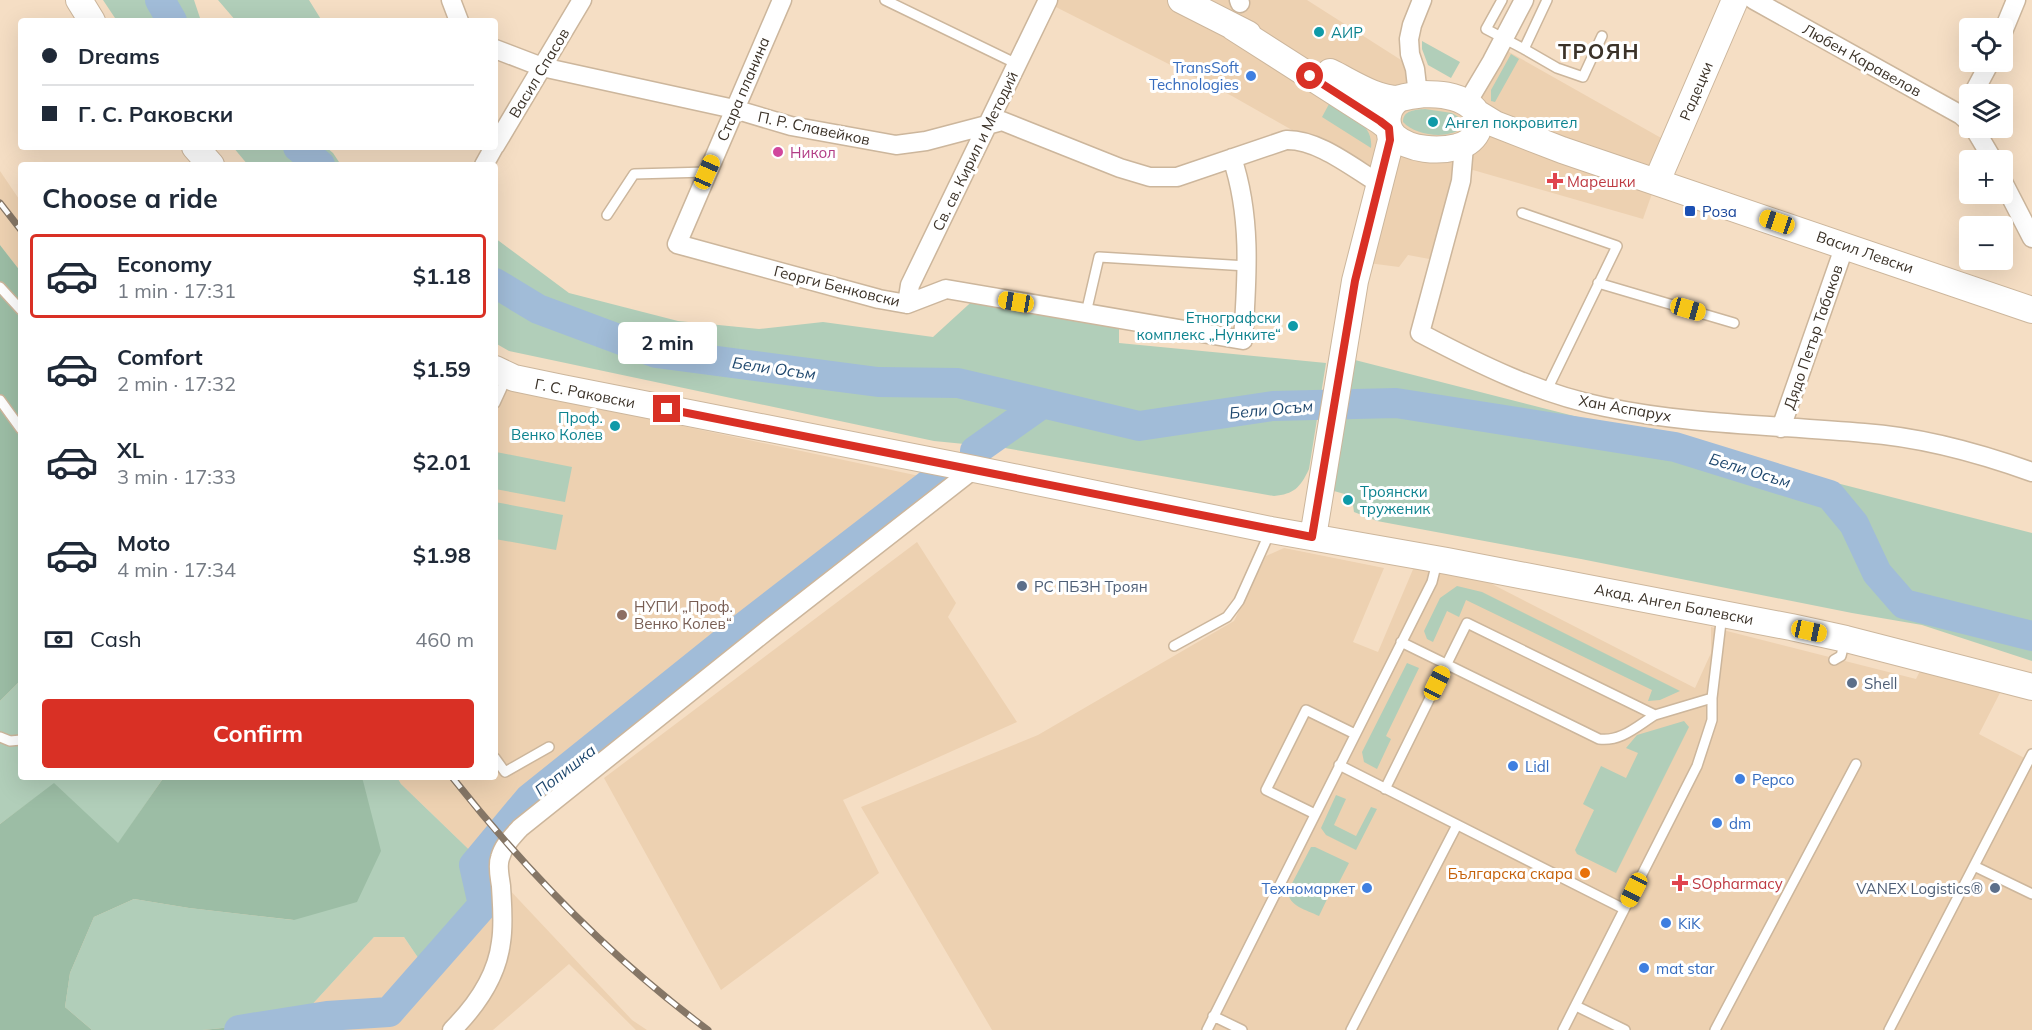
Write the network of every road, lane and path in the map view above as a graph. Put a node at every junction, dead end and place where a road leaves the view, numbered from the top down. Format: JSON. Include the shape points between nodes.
{"nodes":[{"id":1,"x":79,"y":0,"type":"edge"},
{"id":2,"x":451,"y":0,"type":"edge"},
{"id":3,"x":582,"y":0,"type":"edge"},
{"id":4,"x":782,"y":0,"type":"edge"},
{"id":5,"x":885,"y":0,"type":"edge"},
{"id":6,"x":1048,"y":0,"type":"edge"},
{"id":7,"x":1181,"y":0,"type":"edge"},
{"id":8,"x":1422,"y":0,"type":"edge"},
{"id":9,"x":1502,"y":0,"type":"edge"},
{"id":10,"x":1524,"y":0,"type":"edge"},
{"id":11,"x":1547,"y":0,"type":"edge"},
{"id":12,"x":1735,"y":0,"type":"edge"},
{"id":13,"x":1754,"y":0,"type":"edge"},
{"id":14,"x":2016,"y":0,"type":"edge"},
{"id":15,"x":1237,"y":10,"type":"edge"},
{"id":16,"x":90,"y":18,"type":"edge"},
{"id":17,"x":458,"y":18,"type":"edge"},
{"id":18,"x":2009,"y":18,"type":"edge"},
{"id":19,"x":1602,"y":36,"type":"dead end"},
{"id":20,"x":1503,"y":39,"type":"junction"},
{"id":21,"x":1524,"y":49,"type":"junction"},
{"id":22,"x":498,"y":50,"type":"edge"},
{"id":23,"x":1017,"y":64,"type":"junction"},
{"id":24,"x":542,"y":67,"type":"junction"},
{"id":25,"x":1409,"y":97,"type":"junction"},
{"id":26,"x":1472,"y":108,"type":"junction"},
{"id":27,"x":734,"y":110,"type":"junction"},
{"id":28,"x":1959,"y":111,"type":"edge"},
{"id":29,"x":988,"y":124,"type":"junction"},
{"id":30,"x":1389,"y":128,"type":"junction"},
{"id":31,"x":498,"y":142,"type":"edge"},
{"id":32,"x":1467,"y":144,"type":"junction"},
{"id":33,"x":1423,"y":148,"type":"junction"},
{"id":34,"x":198,"y":150,"type":"edge"},
{"id":35,"x":1562,"y":150,"type":"junction"},
{"id":36,"x":1232,"y":158,"type":"junction"},
{"id":37,"x":209,"y":162,"type":"edge"},
{"id":38,"x":707,"y":172,"type":"junction"},
{"id":39,"x":1658,"y":181,"type":"junction"},
{"id":40,"x":1380,"y":184,"type":"junction"},
{"id":41,"x":2013,"y":201,"type":"edge"},
{"id":42,"x":1522,"y":213,"type":"dead end"},
{"id":43,"x":607,"y":215,"type":"dead end"},
{"id":44,"x":1371,"y":215,"type":"junction"},
{"id":45,"x":2032,"y":238,"type":"edge"},
{"id":46,"x":676,"y":244,"type":"joint"},
{"id":47,"x":1845,"y":245,"type":"junction"},
{"id":48,"x":1247,"y":266,"type":"junction"},
{"id":49,"x":1598,"y":283,"type":"junction"},
{"id":50,"x":0,"y":287,"type":"edge"},
{"id":51,"x":907,"y":304,"type":"junction"},
{"id":52,"x":18,"y":306,"type":"edge"},
{"id":53,"x":2032,"y":310,"type":"edge"},
{"id":54,"x":1086,"y":313,"type":"junction"},
{"id":55,"x":1734,"y":323,"type":"dead end"},
{"id":56,"x":501,"y":372,"type":"edge"},
{"id":57,"x":498,"y":388,"type":"edge"},
{"id":58,"x":1545,"y":392,"type":"junction"},
{"id":59,"x":0,"y":400,"type":"edge"},
{"id":60,"x":18,"y":425,"type":"edge"},
{"id":61,"x":1781,"y":428,"type":"junction"},
{"id":62,"x":974,"y":469,"type":"junction"},
{"id":63,"x":2032,"y":472,"type":"edge"},
{"id":64,"x":1271,"y":530,"type":"junction"},
{"id":65,"x":1312,"y":537,"type":"junction"},
{"id":66,"x":1437,"y":559,"type":"junction"},
{"id":67,"x":1722,"y":614,"type":"junction"},
{"id":68,"x":1401,"y":642,"type":"junction"},
{"id":69,"x":1174,"y":646,"type":"dead end"},
{"id":70,"x":1446,"y":664,"type":"junction"},
{"id":71,"x":2032,"y":687,"type":"edge"},
{"id":72,"x":1712,"y":698,"type":"junction"},
{"id":73,"x":1655,"y":715,"type":"junction"},
{"id":74,"x":1355,"y":734,"type":"junction"},
{"id":75,"x":0,"y":737,"type":"edge"},
{"id":76,"x":18,"y":740,"type":"edge"},
{"id":77,"x":549,"y":747,"type":"dead end"},
{"id":78,"x":2032,"y":754,"type":"edge"},
{"id":79,"x":498,"y":762,"type":"edge"},
{"id":80,"x":1857,"y":764,"type":"dead end"},
{"id":81,"x":1339,"y":765,"type":"junction"},
{"id":82,"x":1385,"y":789,"type":"junction"},
{"id":83,"x":1315,"y":814,"type":"junction"},
{"id":84,"x":1457,"y":825,"type":"junction"},
{"id":85,"x":1974,"y":866,"type":"junction"},
{"id":86,"x":2032,"y":894,"type":"edge"},
{"id":87,"x":1624,"y":909,"type":"junction"},
{"id":88,"x":1576,"y":1006,"type":"junction"},
{"id":89,"x":1214,"y":1016,"type":"junction"},
{"id":90,"x":452,"y":1030,"type":"edge"},
{"id":91,"x":1206,"y":1030,"type":"edge"},
{"id":92,"x":1242,"y":1030,"type":"edge"},
{"id":93,"x":1352,"y":1030,"type":"edge"},
{"id":94,"x":1563,"y":1030,"type":"edge"},
{"id":95,"x":1624,"y":1030,"type":"edge"},
{"id":96,"x":1715,"y":1030,"type":"edge"},
{"id":97,"x":1889,"y":1030,"type":"edge"}],
"edges":[{"from":1,"to":16,"type":"street"},
{"from":2,"to":17,"type":"street"},
{"from":3,"to":24,"type":"street","name":"Васил Спасов"},
{"from":4,"to":27,"type":"street","name":"Стара планина"},
{"from":5,"to":23,"type":"lane"},
{"from":6,"to":23,"type":"street","name":"Св. св. Кирил и Методий"},
{"from":7,"to":15,"type":"street"},
{"from":8,"to":25,"type":"street","via":[[1409,39]]},
{"from":9,"to":20,"type":"lane","via":[[1486,29]]},
{"from":10,"to":20,"type":"street"},
{"from":11,"to":21,"type":"lane"},
{"from":12,"to":39,"type":"street","name":"Радецки"},
{"from":13,"to":28,"type":"street","name":"Любен Каравелов"},
{"from":14,"to":18,"type":"street"},
{"from":15,"to":25,"type":"street","via":[[1377,94],[1389,99]]},
{"from":15,"to":30,"type":"street"},
{"from":19,"to":21,"type":"lane","via":[[1583,77],[1557,68]]},
{"from":20,"to":21,"type":"lane"},
{"from":20,"to":26,"type":"street"},
{"from":22,"to":24,"type":"street","name":"П. Р. Славейков"},
{"from":23,"to":29,"type":"street","name":"Св. св. Кирил и Методий"},
{"from":24,"to":27,"type":"street","name":"П. Р. Славейков"},
{"from":24,"to":31,"type":"street","name":"Васил Спасов"},
{"from":25,"to":26,"type":"street","via":[[1446,95]]},
{"from":25,"to":30,"type":"street","via":[[1391,107]]},
{"from":26,"to":32,"type":"street","via":[[1479,125],[1477,134]]},
{"from":26,"to":35,"type":"street","name":"Васил Левски","via":[[1495,124]]},
{"from":27,"to":29,"type":"street","name":"П. Р. Славейков","via":[[791,126],[896,145]]},
{"from":27,"to":38,"type":"street","name":"Стара планина"},
{"from":29,"to":36,"type":"street","name":"П. Р. Славейков","via":[[1002,121],[1150,177],[1177,177]]},
{"from":29,"to":51,"type":"street","name":"Св. св. Кирил и Методий","via":[[910,285]]},
{"from":30,"to":33,"type":"street","via":[[1395,137]]},
{"from":30,"to":40,"type":"street","via":[[1389,151]]},
{"from":32,"to":33,"type":"street","via":[[1440,150]]},
{"from":32,"to":35,"type":"street","name":"Васил Левски","via":[[1509,141]]},
{"from":32,"to":58,"type":"street","name":"Хан Аспарух","via":[[1461,182],[1420,333]]},
{"from":33,"to":44,"type":"street","via":[[1411,152],[1396,165]]},
{"from":34,"to":37,"type":"street"},
{"from":35,"to":39,"type":"street","name":"Васил Левски"},
{"from":36,"to":40,"type":"street","name":"П. Р. Славейков","via":[[1299,139]]},
{"from":36,"to":48,"type":"street","name":"Георги Бенковски","via":[[1240,183]]},
{"from":38,"to":43,"type":"lane","via":[[634,174]]},
{"from":38,"to":46,"type":"street","name":"Стара планина"},
{"from":39,"to":47,"type":"street","name":"Васил Левски"},
{"from":40,"to":44,"type":"street"},
{"from":41,"to":45,"type":"street"},
{"from":42,"to":49,"type":"lane","via":[[1617,246]]},
{"from":44,"to":65,"type":"street","via":[[1355,281]]},
{"from":46,"to":51,"type":"street","name":"Георги Бенковски"},
{"from":47,"to":53,"type":"street","name":"Васил Левски"},
{"from":47,"to":61,"type":"street","name":"Дядо Петър Табаков"},
{"from":48,"to":54,"type":"lane","via":[[1099,257]]},
{"from":48,"to":54,"type":"street","name":"Георги Бенковски","via":[[1243,340]]},
{"from":49,"to":55,"type":"lane"},
{"from":49,"to":58,"type":"lane"},
{"from":50,"to":52,"type":"lane"},
{"from":51,"to":54,"type":"street","name":"Георги Бенковски","via":[[946,290]]},
{"from":56,"to":57,"type":"lane"},
{"from":56,"to":62,"type":"street","name":"Г. С. Раковски","via":[[562,388]]},
{"from":58,"to":61,"type":"street","name":"Хан Аспарух","via":[[1616,409]]},
{"from":59,"to":60,"type":"lane"},
{"from":61,"to":63,"type":"street","name":"Хан Аспарух","via":[[1866,433],[1943,446]]},
{"from":62,"to":64,"type":"street","name":"Г. С. Раковски"},
{"from":62,"to":90,"type":"street","via":[[520,828],[499,860],[503,913],[498,959],[475,1005]]},
{"from":64,"to":65,"type":"street","name":"Г. С. Раковски"},
{"from":64,"to":69,"type":"lane","via":[[1239,601],[1227,617]]},
{"from":65,"to":66,"type":"street","name":"Акад. Ангел Балевски"},
{"from":66,"to":67,"type":"street","name":"Акад. Ангел Балевски"},
{"from":66,"to":68,"type":"lane","via":[[1432,582]]},
{"from":67,"to":71,"type":"street","name":"Акад. Ангел Балевски","via":[[1840,650]]},
{"from":67,"to":72,"type":"lane"},
{"from":68,"to":70,"type":"lane"},
{"from":68,"to":74,"type":"lane"},
{"from":70,"to":73,"type":"lane","via":[[1599,739],[1620,738]]},
{"from":70,"to":73,"type":"lane","via":[[1467,623]]},
{"from":70,"to":82,"type":"lane"},
{"from":72,"to":73,"type":"lane"},
{"from":72,"to":87,"type":"lane","via":[[1712,720],[1697,766]]},
{"from":74,"to":81,"type":"lane"},
{"from":74,"to":83,"type":"lane","via":[[1306,710],[1266,790]]},
{"from":75,"to":76,"type":"lane"},
{"from":77,"to":79,"type":"lane","via":[[505,772]]},
{"from":78,"to":85,"type":"lane"},
{"from":80,"to":96,"type":"lane"},
{"from":81,"to":82,"type":"lane"},
{"from":81,"to":83,"type":"lane"},
{"from":82,"to":84,"type":"lane"},
{"from":83,"to":89,"type":"lane"},
{"from":84,"to":87,"type":"lane"},
{"from":84,"to":93,"type":"lane"},
{"from":85,"to":86,"type":"lane"},
{"from":85,"to":97,"type":"lane"},
{"from":87,"to":88,"type":"lane"},
{"from":88,"to":94,"type":"lane"},
{"from":88,"to":95,"type":"lane"},
{"from":89,"to":91,"type":"lane"},
{"from":89,"to":92,"type":"lane"}]}
